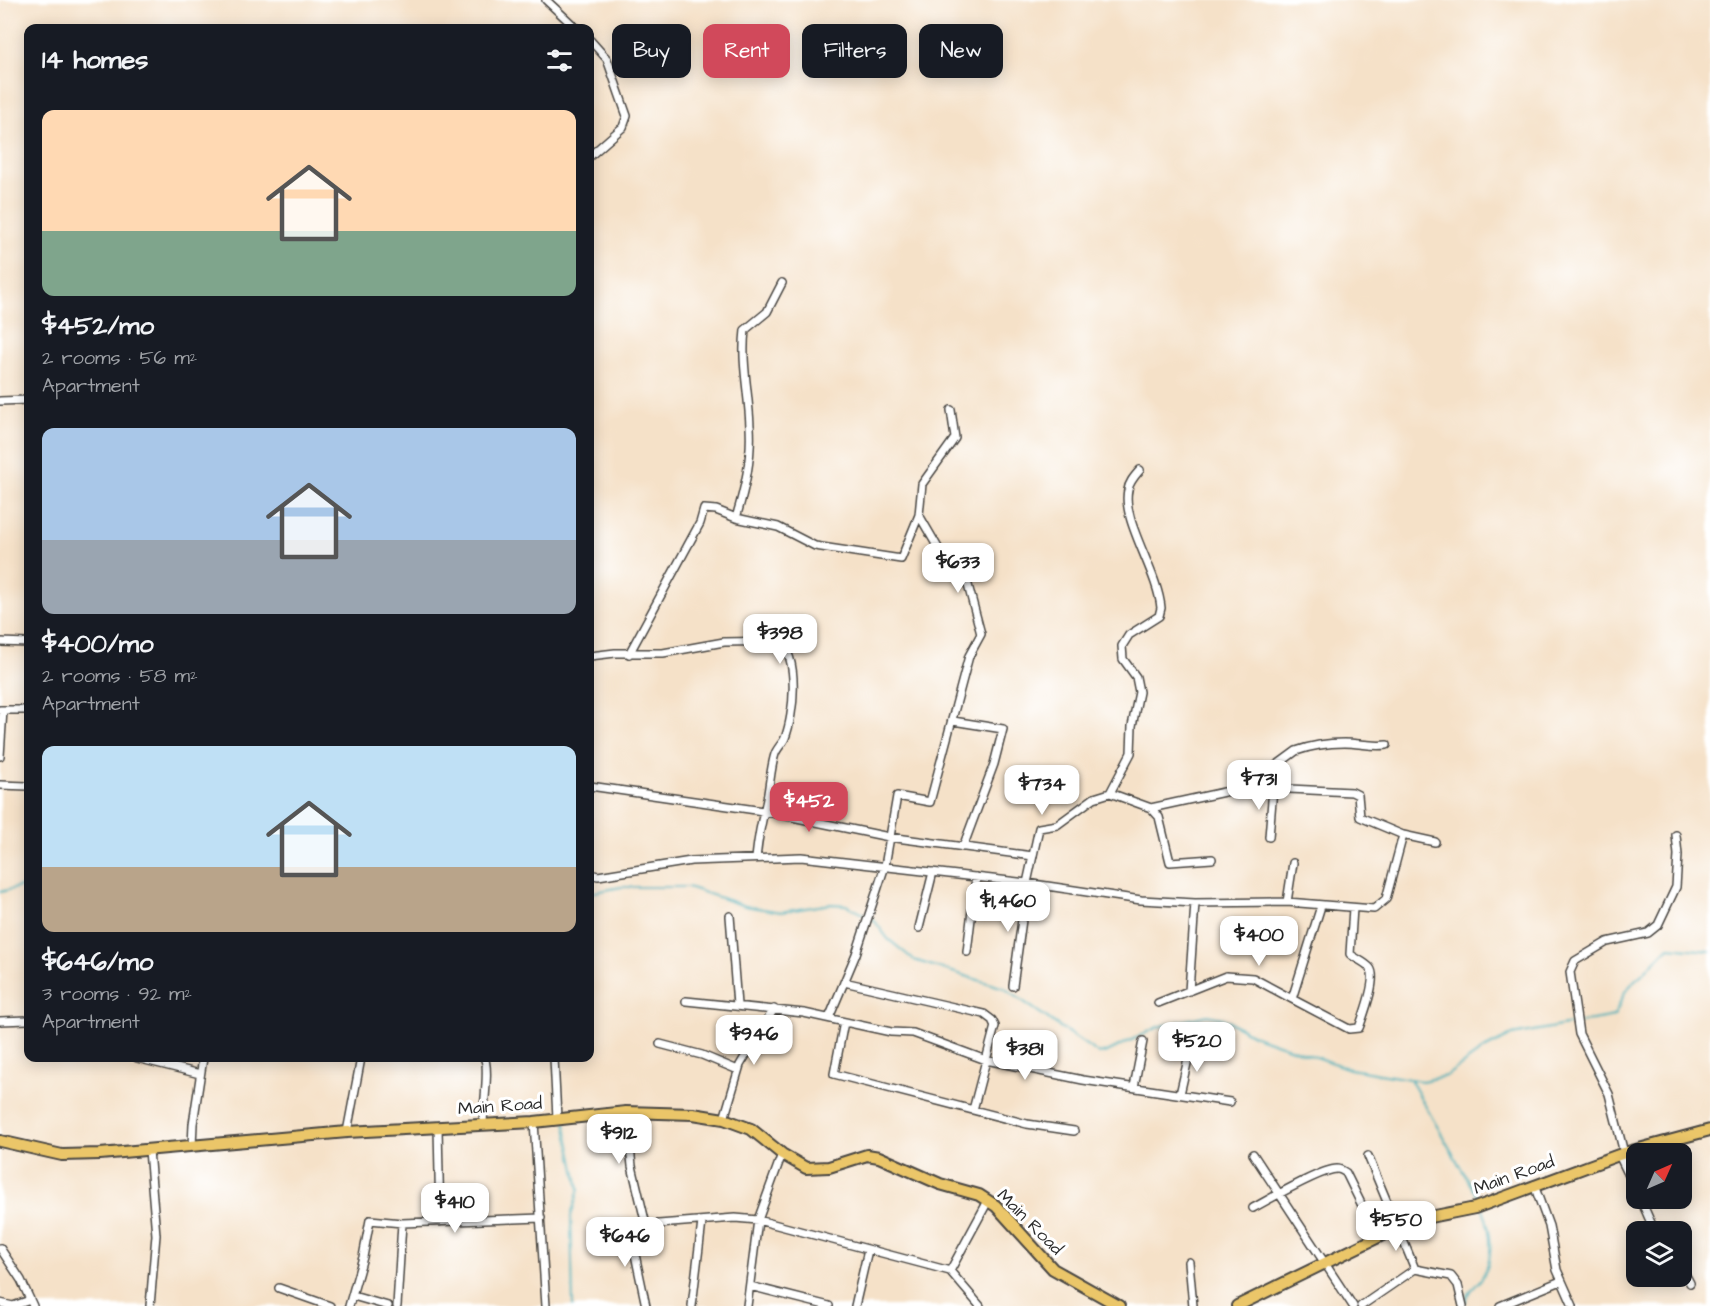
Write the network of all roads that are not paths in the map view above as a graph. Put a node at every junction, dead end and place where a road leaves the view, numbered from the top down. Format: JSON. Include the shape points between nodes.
{"nodes":[{"id":1,"x":546,"y":0,"type":"edge"},
{"id":2,"x":572,"y":24,"type":"edge"},
{"id":3,"x":594,"y":44,"type":"edge"},
{"id":4,"x":594,"y":152,"type":"edge"},
{"id":5,"x":782,"y":283,"type":"dead end"},
{"id":6,"x":24,"y":400,"type":"edge"},
{"id":7,"x":0,"y":401,"type":"edge"},
{"id":8,"x":951,"y":410,"type":"dead end"},
{"id":9,"x":1140,"y":470,"type":"dead end"},
{"id":10,"x":919,"y":515,"type":"junction"},
{"id":11,"x":736,"y":518,"type":"junction"},
{"id":12,"x":0,"y":642,"type":"edge"},
{"id":13,"x":24,"y":643,"type":"edge"},
{"id":14,"x":629,"y":654,"type":"junction"},
{"id":15,"x":594,"y":656,"type":"edge"},
{"id":16,"x":2,"y":710,"type":"edge"},
{"id":17,"x":24,"y":710,"type":"edge"},
{"id":18,"x":953,"y":721,"type":"junction"},
{"id":19,"x":1387,"y":745,"type":"dead end"},
{"id":20,"x":0,"y":756,"type":"edge"},
{"id":21,"x":0,"y":785,"type":"edge"},
{"id":22,"x":24,"y":786,"type":"edge"},
{"id":23,"x":594,"y":787,"type":"edge"},
{"id":24,"x":1247,"y":787,"type":"junction"},
{"id":25,"x":1273,"y":788,"type":"junction"},
{"id":26,"x":1110,"y":793,"type":"junction"},
{"id":27,"x":1151,"y":808,"type":"junction"},
{"id":28,"x":763,"y":811,"type":"junction"},
{"id":29,"x":1403,"y":835,"type":"junction"},
{"id":30,"x":1676,"y":835,"type":"dead end"},
{"id":31,"x":889,"y":837,"type":"junction"},
{"id":32,"x":1269,"y":837,"type":"dead end"},
{"id":33,"x":1435,"y":842,"type":"dead end"},
{"id":34,"x":963,"y":847,"type":"junction"},
{"id":35,"x":1033,"y":856,"type":"junction"},
{"id":36,"x":756,"y":858,"type":"junction"},
{"id":37,"x":1212,"y":859,"type":"dead end"},
{"id":38,"x":1293,"y":863,"type":"dead end"},
{"id":39,"x":885,"y":866,"type":"junction"},
{"id":40,"x":933,"y":872,"type":"junction"},
{"id":41,"x":594,"y":875,"type":"edge"},
{"id":42,"x":976,"y":877,"type":"junction"},
{"id":43,"x":1028,"y":883,"type":"junction"},
{"id":44,"x":1287,"y":902,"type":"junction"},
{"id":45,"x":1195,"y":903,"type":"junction"},
{"id":46,"x":1321,"y":906,"type":"junction"},
{"id":47,"x":1353,"y":908,"type":"junction"},
{"id":48,"x":729,"y":916,"type":"dead end"},
{"id":49,"x":919,"y":928,"type":"dead end"},
{"id":50,"x":967,"y":952,"type":"dead end"},
{"id":51,"x":844,"y":982,"type":"junction"},
{"id":52,"x":1013,"y":986,"type":"dead end"},
{"id":53,"x":1189,"y":991,"type":"junction"},
{"id":54,"x":1292,"y":999,"type":"junction"},
{"id":55,"x":686,"y":1001,"type":"dead end"},
{"id":56,"x":1158,"y":1003,"type":"dead end"},
{"id":57,"x":736,"y":1005,"type":"junction"},
{"id":58,"x":774,"y":1009,"type":"junction"},
{"id":59,"x":829,"y":1018,"type":"junction"},
{"id":60,"x":24,"y":1020,"type":"edge"},
{"id":61,"x":0,"y":1021,"type":"edge"},
{"id":62,"x":844,"y":1022,"type":"junction"},
{"id":63,"x":1143,"y":1041,"type":"dead end"},
{"id":64,"x":660,"y":1044,"type":"dead end"},
{"id":65,"x":1191,"y":1046,"type":"dead end"},
{"id":66,"x":986,"y":1060,"type":"junction"},
{"id":67,"x":162,"y":1062,"type":"edge"},
{"id":68,"x":202,"y":1062,"type":"edge"},
{"id":69,"x":360,"y":1062,"type":"edge"},
{"id":70,"x":485,"y":1062,"type":"edge"},
{"id":71,"x":554,"y":1062,"type":"edge"},
{"id":72,"x":738,"y":1070,"type":"junction"},
{"id":73,"x":200,"y":1074,"type":"junction"},
{"id":74,"x":1134,"y":1087,"type":"junction"},
{"id":75,"x":1180,"y":1094,"type":"junction"},
{"id":76,"x":1230,"y":1102,"type":"dead end"},
{"id":77,"x":973,"y":1110,"type":"junction"},
{"id":78,"x":626,"y":1112,"type":"junction"},
{"id":79,"x":557,"y":1118,"type":"junction"},
{"id":80,"x":724,"y":1119,"type":"junction"},
{"id":81,"x":534,"y":1122,"type":"junction"},
{"id":82,"x":483,"y":1124,"type":"junction"},
{"id":83,"x":438,"y":1127,"type":"junction"},
{"id":84,"x":1710,"y":1130,"type":"edge"},
{"id":85,"x":1074,"y":1131,"type":"dead end"},
{"id":86,"x":347,"y":1132,"type":"junction"},
{"id":87,"x":0,"y":1141,"type":"edge"},
{"id":88,"x":1678,"y":1143,"type":"edge"},
{"id":89,"x":192,"y":1146,"type":"junction"},
{"id":90,"x":149,"y":1150,"type":"junction"},
{"id":91,"x":1626,"y":1153,"type":"edge"},
{"id":92,"x":782,"y":1154,"type":"junction"},
{"id":93,"x":1253,"y":1154,"type":"dead end"},
{"id":94,"x":1621,"y":1154,"type":"junction"},
{"id":95,"x":1368,"y":1156,"type":"dead end"},
{"id":96,"x":1626,"y":1166,"type":"edge"},
{"id":97,"x":1534,"y":1185,"type":"junction"},
{"id":98,"x":1279,"y":1194,"type":"junction"},
{"id":99,"x":988,"y":1201,"type":"junction"},
{"id":100,"x":1253,"y":1208,"type":"dead end"},
{"id":101,"x":541,"y":1218,"type":"junction"},
{"id":102,"x":758,"y":1220,"type":"junction"},
{"id":103,"x":440,"y":1222,"type":"junction"},
{"id":104,"x":702,"y":1222,"type":"junction"},
{"id":105,"x":402,"y":1223,"type":"junction"},
{"id":106,"x":645,"y":1225,"type":"junction"},
{"id":107,"x":1399,"y":1227,"type":"junction"},
{"id":108,"x":1378,"y":1238,"type":"junction"},
{"id":109,"x":0,"y":1248,"type":"edge"},
{"id":110,"x":868,"y":1250,"type":"junction"},
{"id":111,"x":1189,"y":1262,"type":"dead end"},
{"id":112,"x":1323,"y":1263,"type":"junction"},
{"id":113,"x":1415,"y":1269,"type":"junction"},
{"id":114,"x":950,"y":1271,"type":"junction"},
{"id":115,"x":1561,"y":1281,"type":"junction"},
{"id":116,"x":750,"y":1286,"type":"junction"},
{"id":117,"x":279,"y":1288,"type":"dead end"},
{"id":118,"x":353,"y":1296,"type":"junction"},
{"id":119,"x":0,"y":1303,"type":"edge"},
{"id":120,"x":31,"y":1303,"type":"edge"},
{"id":121,"x":150,"y":1306,"type":"edge"},
{"id":122,"x":330,"y":1306,"type":"edge"},
{"id":123,"x":349,"y":1306,"type":"edge"},
{"id":124,"x":388,"y":1306,"type":"edge"},
{"id":125,"x":397,"y":1306,"type":"edge"},
{"id":126,"x":546,"y":1306,"type":"edge"},
{"id":127,"x":646,"y":1306,"type":"edge"},
{"id":128,"x":692,"y":1306,"type":"edge"},
{"id":129,"x":747,"y":1306,"type":"edge"},
{"id":130,"x":829,"y":1306,"type":"edge"},
{"id":131,"x":855,"y":1306,"type":"edge"},
{"id":132,"x":980,"y":1306,"type":"edge"},
{"id":133,"x":1119,"y":1306,"type":"edge"},
{"id":134,"x":1193,"y":1306,"type":"edge"},
{"id":135,"x":1237,"y":1306,"type":"edge"},
{"id":136,"x":1353,"y":1306,"type":"edge"},
{"id":137,"x":1361,"y":1306,"type":"edge"},
{"id":138,"x":1463,"y":1306,"type":"edge"},
{"id":139,"x":1500,"y":1306,"type":"edge"},
{"id":140,"x":1573,"y":1306,"type":"edge"}],
"edges":[{"from":1,"to":2,"type":"street"},
{"from":3,"to":4,"type":"street","via":[[607,59],[627,116],[623,127]]},
{"from":5,"to":11,"type":"street","via":[[767,312],[745,330],[742,358],[750,427],[747,483]]},
{"from":6,"to":7,"type":"street"},
{"from":8,"to":10,"type":"street","via":[[955,438],[922,484]]},
{"from":9,"to":26,"type":"street","via":[[1128,488],[1127,509],[1142,543],[1161,608],[1159,616],[1129,635],[1122,646],[1123,659],[1136,677],[1139,692],[1131,753]]},
{"from":10,"to":11,"type":"street","via":[[901,559],[815,546],[778,527]]},
{"from":10,"to":18,"type":"street","via":[[944,558],[968,585],[981,634],[969,656]]},
{"from":11,"to":14,"type":"street","via":[[704,509],[695,533]]},
{"from":12,"to":13,"type":"street"},
{"from":14,"to":15,"type":"street"},
{"from":14,"to":28,"type":"street","via":[[663,653],[724,642],[779,641],[784,645],[793,676],[789,720],[785,739],[776,751]]},
{"from":16,"to":17,"type":"street"},
{"from":16,"to":20,"type":"street"},
{"from":18,"to":31,"type":"street","via":[[930,802],[897,796]]},
{"from":18,"to":34,"type":"street","via":[[1003,729],[994,765]]},
{"from":19,"to":24,"type":"street","via":[[1343,743],[1296,751]]},
{"from":21,"to":22,"type":"street"},
{"from":23,"to":28,"type":"street"},
{"from":24,"to":25,"type":"street"},
{"from":24,"to":27,"type":"street"},
{"from":25,"to":29,"type":"street","via":[[1356,793],[1360,818]]},
{"from":25,"to":32,"type":"street"},
{"from":26,"to":27,"type":"street"},
{"from":26,"to":35,"type":"street","via":[[1094,798],[1057,825],[1039,828]]},
{"from":27,"to":37,"type":"street","via":[[1161,822],[1170,862]]},
{"from":28,"to":31,"type":"street"},
{"from":28,"to":36,"type":"street"},
{"from":29,"to":33,"type":"street"},
{"from":29,"to":47,"type":"street","via":[[1382,904],[1374,909]]},
{"from":30,"to":94,"type":"street","via":[[1676,887],[1658,925],[1648,933],[1607,942],[1575,961],[1569,972],[1579,1034],[1609,1094]]},
{"from":31,"to":34,"type":"street"},
{"from":31,"to":39,"type":"street"},
{"from":34,"to":35,"type":"street"},
{"from":35,"to":43,"type":"street"},
{"from":36,"to":39,"type":"street","via":[[801,857]]},
{"from":36,"to":41,"type":"street","via":[[691,861]]},
{"from":38,"to":44,"type":"street"},
{"from":39,"to":40,"type":"street"},
{"from":39,"to":51,"type":"street"},
{"from":40,"to":42,"type":"street"},
{"from":40,"to":49,"type":"street"},
{"from":42,"to":43,"type":"street"},
{"from":42,"to":50,"type":"street"},
{"from":43,"to":45,"type":"street","via":[[1141,900]]},
{"from":43,"to":52,"type":"street"},
{"from":44,"to":45,"type":"street"},
{"from":44,"to":46,"type":"street"},
{"from":45,"to":53,"type":"street"},
{"from":46,"to":47,"type":"street"},
{"from":46,"to":54,"type":"street"},
{"from":47,"to":54,"type":"street","via":[[1350,954],[1373,973],[1359,1029],[1348,1029]]},
{"from":48,"to":57,"type":"street"},
{"from":51,"to":59,"type":"street"},
{"from":51,"to":66,"type":"street","via":[[984,1014],[995,1026]]},
{"from":53,"to":54,"type":"street","via":[[1226,976],[1244,977]]},
{"from":53,"to":56,"type":"street"},
{"from":55,"to":57,"type":"street"},
{"from":57,"to":58,"type":"street"},
{"from":58,"to":59,"type":"street"},
{"from":58,"to":72,"type":"street"},
{"from":59,"to":62,"type":"street"},
{"from":60,"to":61,"type":"street"},
{"from":62,"to":66,"type":"street","via":[[913,1033]]},
{"from":62,"to":77,"type":"street","via":[[834,1074]]},
{"from":63,"to":74,"type":"street"},
{"from":64,"to":72,"type":"street"},
{"from":65,"to":75,"type":"street"},
{"from":66,"to":74,"type":"street"},
{"from":66,"to":77,"type":"street"},
{"from":67,"to":73,"type":"street"},
{"from":68,"to":73,"type":"street"},
{"from":69,"to":86,"type":"street"},
{"from":70,"to":82,"type":"street"},
{"from":71,"to":79,"type":"street"},
{"from":72,"to":80,"type":"street"},
{"from":73,"to":89,"type":"street"},
{"from":74,"to":75,"type":"street"},
{"from":75,"to":76,"type":"street"},
{"from":77,"to":85,"type":"street"},
{"from":78,"to":79,"type":"main road","name":"Main Road"},
{"from":78,"to":80,"type":"main road","name":"Main Road"},
{"from":78,"to":106,"type":"street","via":[[632,1166]]},
{"from":79,"to":81,"type":"main road","name":"Main Road"},
{"from":80,"to":92,"type":"main road","name":"Main Road","via":[[750,1129]]},
{"from":81,"to":82,"type":"main road","name":"Main Road"},
{"from":81,"to":101,"type":"street"},
{"from":82,"to":83,"type":"main road","name":"Main Road"},
{"from":83,"to":86,"type":"main road","name":"Main Road"},
{"from":83,"to":103,"type":"street"},
{"from":84,"to":88,"type":"main road","name":"Main Road"},
{"from":86,"to":89,"type":"main road","name":"Main Road"},
{"from":87,"to":90,"type":"main road","name":"Main Road","via":[[62,1155]]},
{"from":89,"to":90,"type":"main road","name":"Main Road"},
{"from":90,"to":121,"type":"street","via":[[156,1234]]},
{"from":91,"to":94,"type":"main road","name":"Main Road"},
{"from":92,"to":99,"type":"main road","name":"Main Road","via":[[795,1163],[818,1169],[857,1157],[879,1157]]},
{"from":92,"to":102,"type":"street"},
{"from":93,"to":98,"type":"street"},
{"from":94,"to":96,"type":"street"},
{"from":94,"to":97,"type":"main road","name":"Main Road"},
{"from":95,"to":107,"type":"street"},
{"from":97,"to":107,"type":"main road","name":"Main Road","via":[[1475,1208]]},
{"from":97,"to":115,"type":"street","via":[[1549,1226]]},
{"from":98,"to":100,"type":"street"},
{"from":98,"to":108,"type":"street","via":[[1341,1170]]},
{"from":98,"to":112,"type":"street"},
{"from":99,"to":114,"type":"street"},
{"from":99,"to":133,"type":"main road","name":"Main Road","via":[[1053,1269]]},
{"from":101,"to":103,"type":"street"},
{"from":101,"to":126,"type":"street"},
{"from":102,"to":104,"type":"street"},
{"from":102,"to":110,"type":"street"},
{"from":102,"to":116,"type":"street"},
{"from":103,"to":105,"type":"street"},
{"from":104,"to":106,"type":"street"},
{"from":104,"to":128,"type":"street"},
{"from":105,"to":118,"type":"street","via":[[370,1220]]},
{"from":105,"to":125,"type":"street"},
{"from":106,"to":127,"type":"street","via":[[629,1226]]},
{"from":107,"to":108,"type":"main road","name":"Main Road"},
{"from":107,"to":113,"type":"street"},
{"from":108,"to":112,"type":"main road","name":"Main Road"},
{"from":109,"to":120,"type":"street"},
{"from":110,"to":114,"type":"street"},
{"from":110,"to":131,"type":"street"},
{"from":111,"to":134,"type":"street"},
{"from":112,"to":135,"type":"main road","name":"Main Road"},
{"from":112,"to":136,"type":"street"},
{"from":113,"to":137,"type":"street"},
{"from":113,"to":138,"type":"street","via":[[1451,1276],[1458,1285]]},
{"from":114,"to":132,"type":"street"},
{"from":115,"to":139,"type":"street"},
{"from":115,"to":140,"type":"street"},
{"from":116,"to":129,"type":"street"},
{"from":116,"to":130,"type":"street"},
{"from":117,"to":122,"type":"street"},
{"from":118,"to":123,"type":"street"},
{"from":118,"to":124,"type":"street"},
{"from":119,"to":120,"type":"street"}]}
